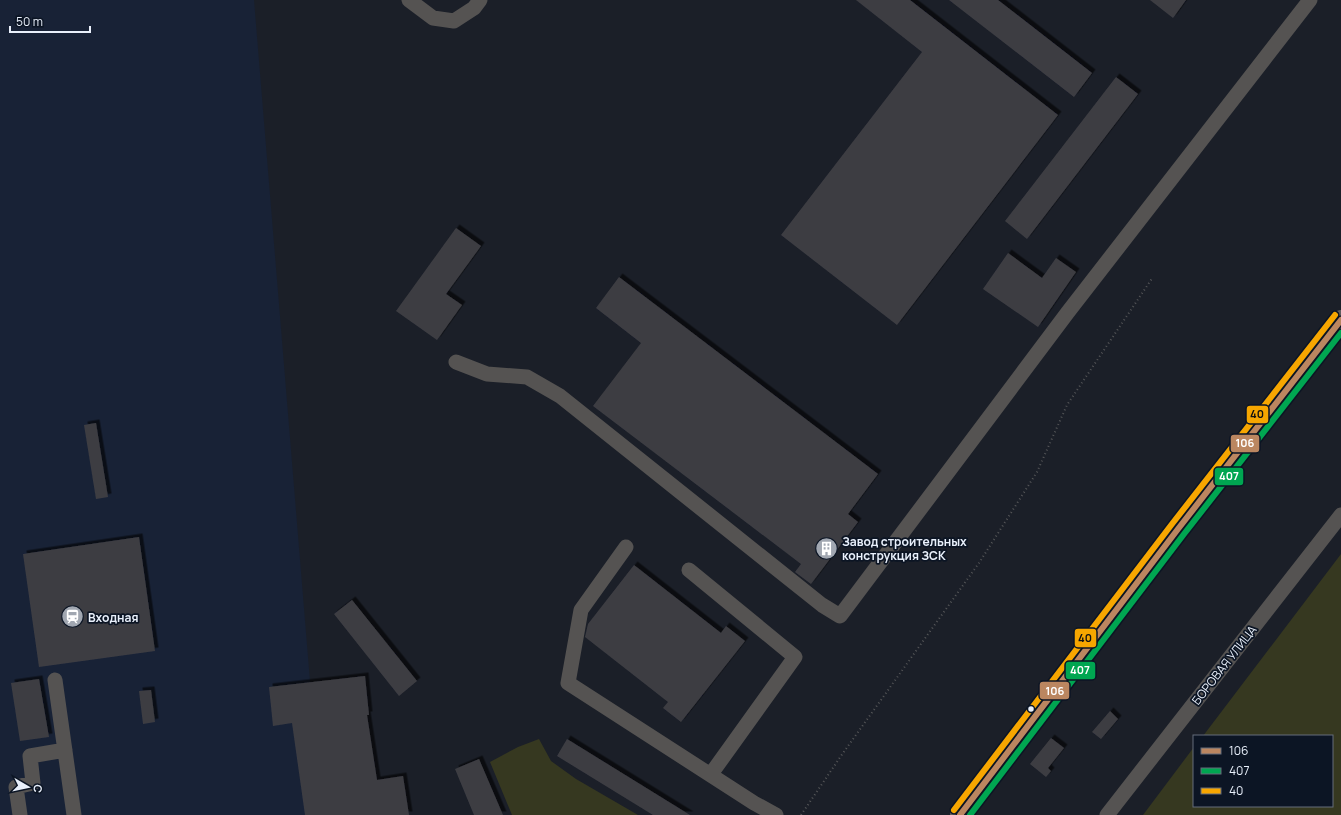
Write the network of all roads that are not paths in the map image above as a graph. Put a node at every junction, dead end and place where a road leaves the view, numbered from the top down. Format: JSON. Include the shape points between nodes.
{"nodes":[{"id":1,"x":409,"y":0,"type":"edge"},
{"id":2,"x":480,"y":0,"type":"edge"},
{"id":3,"x":1310,"y":0,"type":"edge"},
{"id":4,"x":1341,"y":320,"type":"edge"},
{"id":5,"x":456,"y":362,"type":"dead end"},
{"id":6,"x":1341,"y":515,"type":"edge"},
{"id":7,"x":626,"y":547,"type":"dead end"},
{"id":8,"x":689,"y":570,"type":"dead end"},
{"id":9,"x":55,"y":680,"type":"dead end"},
{"id":10,"x":65,"y":750,"type":"junction"},
{"id":11,"x":711,"y":774,"type":"junction"},
{"id":12,"x":20,"y":815,"type":"edge"},
{"id":13,"x":74,"y":815,"type":"edge"},
{"id":14,"x":776,"y":815,"type":"edge"},
{"id":15,"x":960,"y":815,"type":"edge"},
{"id":16,"x":1107,"y":815,"type":"edge"}],
"edges":[{"from":1,"to":2,"type":"street","via":[[432,18],[454,21],[474,8]]},
{"from":3,"to":5,"type":"street","via":[[1068,312],[840,616],[822,605],[560,396],[527,377],[487,374]]},
{"from":4,"to":15,"type":"main road"},
{"from":6,"to":16,"type":"street","name":"БОРОВАЯ УЛИЦА"},
{"from":7,"to":11,"type":"street","via":[[581,610],[568,683]]},
{"from":8,"to":11,"type":"street","via":[[795,657]]},
{"from":9,"to":10,"type":"street"},
{"from":10,"to":12,"type":"street","via":[[30,756],[33,783],[16,787]]},
{"from":10,"to":13,"type":"street"},
{"from":11,"to":14,"type":"street"}]}
